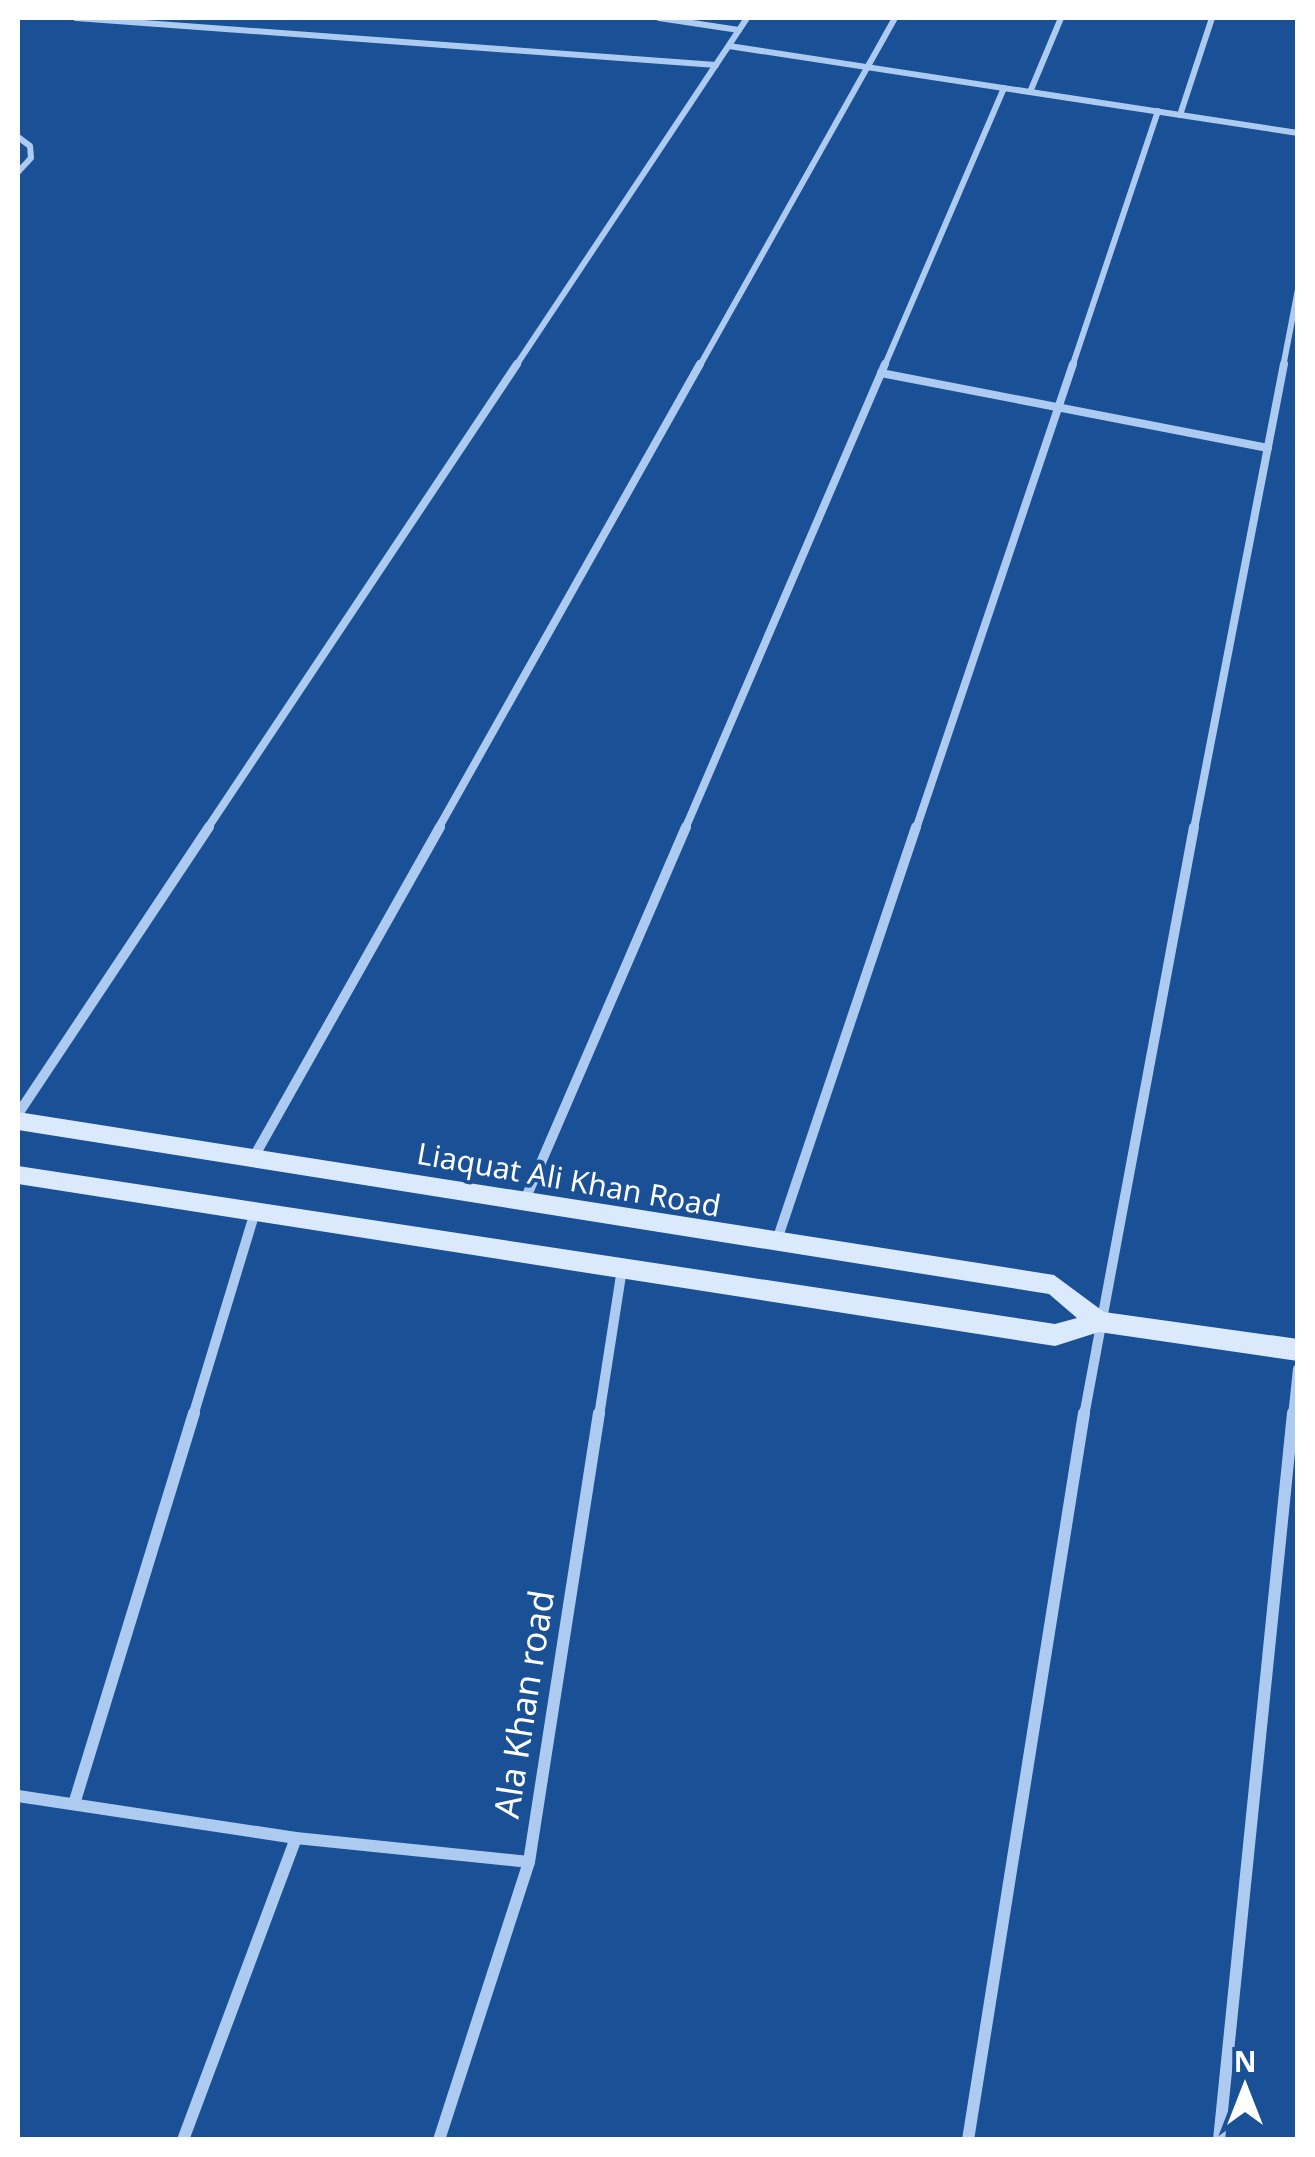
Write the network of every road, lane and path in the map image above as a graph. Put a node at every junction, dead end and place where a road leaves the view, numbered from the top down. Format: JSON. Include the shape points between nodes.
{"nodes":[{"id":1,"x":76,"y":18,"type":"edge"},
{"id":2,"x":659,"y":18,"type":"edge"},
{"id":3,"x":747,"y":18,"type":"edge"},
{"id":4,"x":895,"y":18,"type":"edge"},
{"id":5,"x":1062,"y":18,"type":"edge"},
{"id":6,"x":1212,"y":18,"type":"edge"},
{"id":7,"x":739,"y":30,"type":"junction"},
{"id":8,"x":729,"y":46,"type":"junction"},
{"id":9,"x":716,"y":66,"type":"junction"},
{"id":10,"x":867,"y":67,"type":"junction"},
{"id":11,"x":1004,"y":88,"type":"junction"},
{"id":12,"x":1030,"y":92,"type":"junction"},
{"id":13,"x":1158,"y":112,"type":"junction"},
{"id":14,"x":1180,"y":115,"type":"junction"},
{"id":15,"x":1298,"y":133,"type":"edge"},
{"id":16,"x":18,"y":138,"type":"edge"},
{"id":17,"x":18,"y":172,"type":"edge"},
{"id":18,"x":1298,"y":289,"type":"edge"},
{"id":19,"x":881,"y":373,"type":"junction"},
{"id":20,"x":1058,"y":406,"type":"junction"},
{"id":21,"x":1268,"y":448,"type":"junction"},
{"id":22,"x":18,"y":1117,"type":"edge"},
{"id":23,"x":255,"y":1155,"type":"junction"},
{"id":24,"x":18,"y":1175,"type":"edge"},
{"id":25,"x":523,"y":1203,"type":"junction"},
{"id":26,"x":256,"y":1209,"type":"junction"},
{"id":27,"x":776,"y":1244,"type":"junction"},
{"id":28,"x":622,"y":1268,"type":"junction"},
{"id":29,"x":1099,"y":1322,"type":"junction"},
{"id":30,"x":1298,"y":1350,"type":"edge"},
{"id":31,"x":1298,"y":1369,"type":"edge"},
{"id":32,"x":18,"y":1796,"type":"edge"},
{"id":33,"x":74,"y":1804,"type":"junction"},
{"id":34,"x":296,"y":1838,"type":"junction"},
{"id":35,"x":529,"y":1862,"type":"junction"},
{"id":36,"x":183,"y":2140,"type":"edge"},
{"id":37,"x":439,"y":2140,"type":"edge"},
{"id":38,"x":968,"y":2140,"type":"edge"},
{"id":39,"x":1220,"y":2140,"type":"edge"}],
"edges":[{"from":1,"to":9,"type":"street"},
{"from":2,"to":7,"type":"street"},
{"from":3,"to":7,"type":"street"},
{"from":4,"to":10,"type":"street"},
{"from":5,"to":12,"type":"street"},
{"from":6,"to":14,"type":"street"},
{"from":7,"to":8,"type":"street"},
{"from":8,"to":9,"type":"street"},
{"from":8,"to":10,"type":"street"},
{"from":9,"to":22,"type":"street"},
{"from":10,"to":11,"type":"street"},
{"from":10,"to":23,"type":"street"},
{"from":11,"to":12,"type":"street"},
{"from":11,"to":19,"type":"street"},
{"from":12,"to":13,"type":"street"},
{"from":13,"to":14,"type":"street"},
{"from":13,"to":20,"type":"street"},
{"from":14,"to":15,"type":"street"},
{"from":16,"to":17,"type":"street","via":[[30,146],[31,158]]},
{"from":18,"to":21,"type":"street"},
{"from":19,"to":20,"type":"street"},
{"from":19,"to":25,"type":"street"},
{"from":20,"to":21,"type":"street"},
{"from":20,"to":27,"type":"street"},
{"from":21,"to":29,"type":"street"},
{"from":22,"to":23,"type":"main road","name":"Liaquat Ali Khan Road"},
{"from":23,"to":25,"type":"main road","name":"Liaquat Ali Khan Road"},
{"from":24,"to":26,"type":"main road"},
{"from":25,"to":27,"type":"main road","name":"Liaquat Ali Khan Road"},
{"from":26,"to":28,"type":"main road"},
{"from":26,"to":33,"type":"street"},
{"from":27,"to":29,"type":"main road","name":"Liaquat Ali Khan Road","via":[[1054,1285]]},
{"from":28,"to":29,"type":"main road","via":[[1055,1336]]},
{"from":28,"to":35,"type":"street","name":"Ala Khan road"},
{"from":29,"to":30,"type":"main road"},
{"from":29,"to":38,"type":"street"},
{"from":31,"to":39,"type":"street"},
{"from":32,"to":33,"type":"street"},
{"from":33,"to":34,"type":"street"},
{"from":34,"to":35,"type":"street"},
{"from":34,"to":36,"type":"street"},
{"from":35,"to":37,"type":"street","name":"Ala Khan road"}]}
